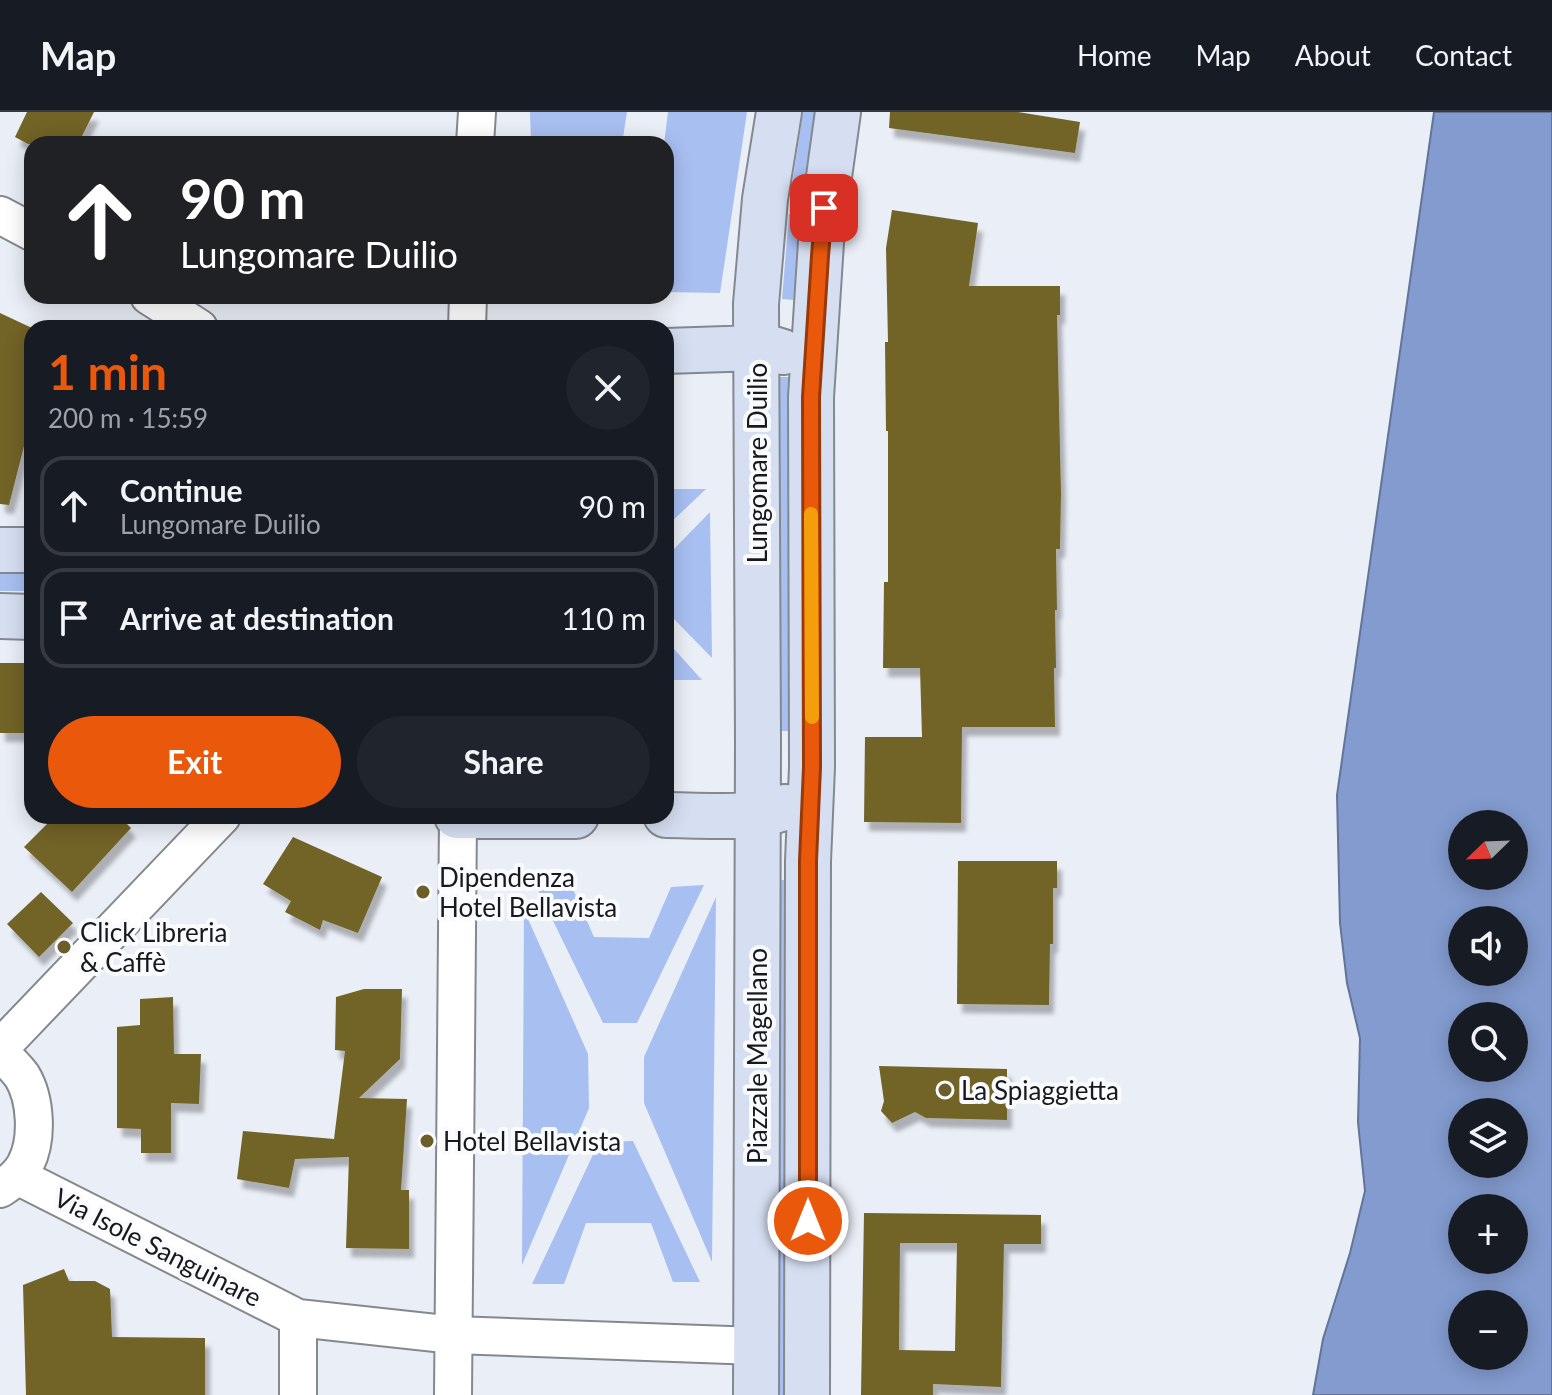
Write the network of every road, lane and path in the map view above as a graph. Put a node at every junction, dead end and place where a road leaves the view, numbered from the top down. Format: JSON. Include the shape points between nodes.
{"nodes":[{"id":1,"x":477,"y":112,"type":"edge"},
{"id":2,"x":779,"y":112,"type":"edge"},
{"id":3,"x":838,"y":112,"type":"edge"},
{"id":4,"x":476,"y":136,"type":"edge"},
{"id":5,"x":0,"y":215,"type":"edge"},
{"id":6,"x":24,"y":228,"type":"edge"},
{"id":7,"x":162,"y":304,"type":"edge"},
{"id":8,"x":186,"y":320,"type":"edge"},
{"id":9,"x":756,"y":348,"type":"junction"},
{"id":10,"x":674,"y":351,"type":"edge"},
{"id":11,"x":811,"y":397,"type":"junction"},
{"id":12,"x":0,"y":550,"type":"edge"},
{"id":13,"x":24,"y":550,"type":"edge"},
{"id":14,"x":0,"y":616,"type":"edge"},
{"id":15,"x":24,"y":617,"type":"edge"},
{"id":16,"x":812,"y":767,"type":"junction"},
{"id":17,"x":674,"y":815,"type":"edge"},
{"id":18,"x":757,"y":815,"type":"junction"},
{"id":19,"x":214,"y":824,"type":"edge"},
{"id":20,"x":458,"y":824,"type":"edge"},
{"id":21,"x":0,"y":1051,"type":"edge"},
{"id":22,"x":9,"y":1183,"type":"edge"},
{"id":23,"x":298,"y":1318,"type":"junction"},
{"id":24,"x":454,"y":1335,"type":"junction"},
{"id":25,"x":757,"y":1346,"type":"junction"},
{"id":26,"x":298,"y":1395,"type":"edge"},
{"id":27,"x":453,"y":1395,"type":"edge"},
{"id":28,"x":756,"y":1395,"type":"edge"},
{"id":29,"x":807,"y":1395,"type":"edge"}],
"edges":[{"from":1,"to":4,"type":"street"},
{"from":2,"to":9,"type":"main road","name":"Lungomare Duilio","via":[[765,199]]},
{"from":3,"to":11,"type":"main road","name":"Lungomare Duilio","via":[[822,227]]},
{"from":5,"to":6,"type":"street"},
{"from":7,"to":8,"type":"street"},
{"from":9,"to":10,"type":"main road"},
{"from":9,"to":11,"type":"main road","via":[[795,357]]},
{"from":9,"to":18,"type":"main road","name":"Lungomare Duilio"},
{"from":11,"to":16,"type":"main road","name":"Lungomare Duilio"},
{"from":12,"to":13,"type":"main road"},
{"from":14,"to":15,"type":"main road"},
{"from":16,"to":18,"type":"main road","via":[[792,803]]},
{"from":16,"to":29,"type":"main road","name":"Piazzale Magellano"},
{"from":17,"to":18,"type":"main road"},
{"from":18,"to":25,"type":"main road","name":"Piazzale Magellano"},
{"from":19,"to":21,"type":"street"},
{"from":20,"to":24,"type":"street"},
{"from":21,"to":22,"type":"street","via":[[23,1078],[32,1107],[33,1142],[27,1162]]},
{"from":22,"to":23,"type":"street","name":"Via Isole Sanguinare"},
{"from":23,"to":24,"type":"street"},
{"from":23,"to":26,"type":"street"},
{"from":24,"to":25,"type":"street"},
{"from":24,"to":27,"type":"street"},
{"from":25,"to":28,"type":"main road","name":"Piazzale Magellano"}]}
